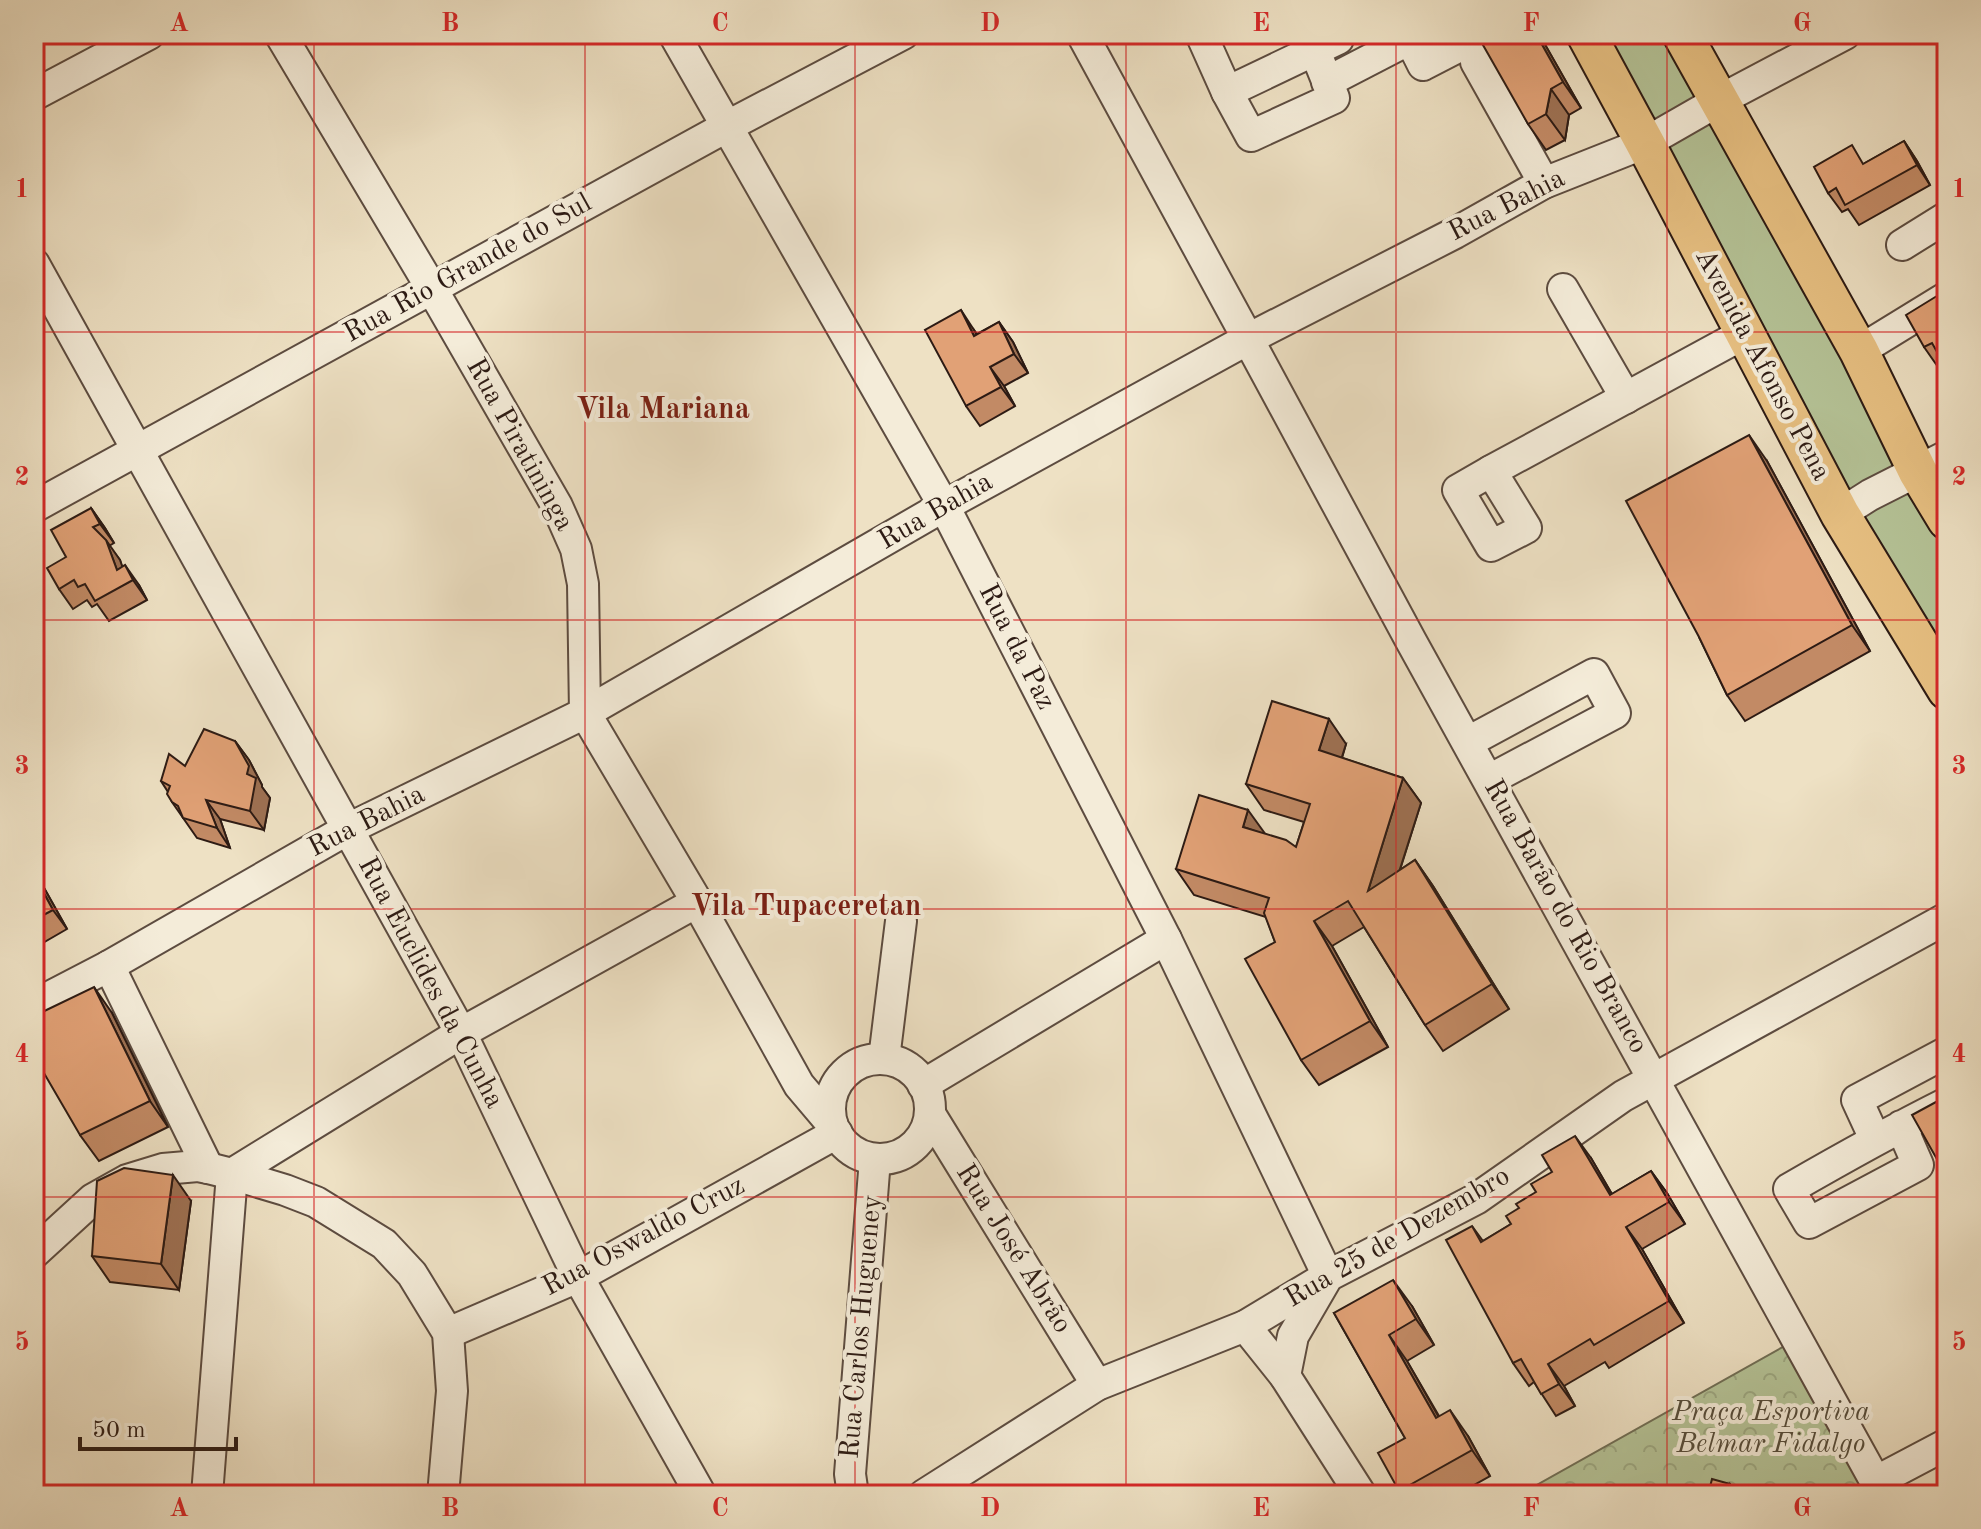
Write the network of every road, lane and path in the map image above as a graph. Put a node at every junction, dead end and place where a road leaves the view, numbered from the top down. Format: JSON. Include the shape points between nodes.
{"nodes":[{"id":1,"x":149,"y":34,"type":"edge"},
{"id":2,"x":280,"y":34,"type":"edge"},
{"id":3,"x":674,"y":34,"type":"edge"},
{"id":4,"x":903,"y":34,"type":"edge"},
{"id":5,"x":1082,"y":34,"type":"edge"},
{"id":6,"x":1201,"y":34,"type":"edge"},
{"id":7,"x":1219,"y":34,"type":"edge"},
{"id":8,"x":1447,"y":34,"type":"edge"},
{"id":9,"x":1511,"y":34,"type":"edge"},
{"id":10,"x":1586,"y":34,"type":"edge"},
{"id":11,"x":1682,"y":34,"type":"edge"},
{"id":12,"x":1845,"y":34,"type":"edge"},
{"id":13,"x":1334,"y":40,"type":"edge"},
{"id":14,"x":1327,"y":82,"type":"junction"},
{"id":15,"x":1233,"y":88,"type":"junction"},
{"id":16,"x":34,"y":95,"type":"edge"},
{"id":17,"x":1720,"y":100,"type":"junction"},
{"id":18,"x":726,"y":127,"type":"junction"},
{"id":19,"x":1645,"y":143,"type":"junction"},
{"id":20,"x":1544,"y":183,"type":"junction"},
{"id":21,"x":1947,"y":217,"type":"edge"},
{"id":22,"x":1902,"y":245,"type":"dead end"},
{"id":23,"x":34,"y":264,"type":"edge"},
{"id":24,"x":432,"y":289,"type":"junction"},
{"id":25,"x":1563,"y":289,"type":"dead end"},
{"id":26,"x":1947,"y":297,"type":"edge"},
{"id":27,"x":1745,"y":333,"type":"junction"},
{"id":28,"x":1248,"y":339,"type":"junction"},
{"id":29,"x":1859,"y":351,"type":"junction"},
{"id":30,"x":1626,"y":398,"type":"junction"},
{"id":31,"x":138,"y":450,"type":"junction"},
{"id":32,"x":1933,"y":464,"type":"edge"},
{"id":33,"x":1491,"y":471,"type":"dead end"},
{"id":34,"x":944,"y":506,"type":"junction"},
{"id":35,"x":34,"y":507,"type":"edge"},
{"id":36,"x":1840,"y":514,"type":"junction"},
{"id":37,"x":1947,"y":520,"type":"edge"},
{"id":38,"x":1947,"y":690,"type":"edge"},
{"id":39,"x":585,"y":713,"type":"junction"},
{"id":40,"x":1468,"y":742,"type":"junction"},
{"id":41,"x":1489,"y":780,"type":"junction"},
{"id":42,"x":348,"y":829,"type":"junction"},
{"id":43,"x":697,"y":902,"type":"junction"},
{"id":44,"x":1947,"y":918,"type":"edge"},
{"id":45,"x":901,"y":921,"type":"dead end"},
{"id":46,"x":1166,"y":939,"type":"junction"},
{"id":47,"x":109,"y":966,"type":"junction"},
{"id":48,"x":34,"y":1005,"type":"edge"},
{"id":49,"x":461,"y":1033,"type":"junction"},
{"id":50,"x":1947,"y":1052,"type":"edge"},
{"id":51,"x":884,"y":1059,"type":"junction"},
{"id":52,"x":1654,"y":1079,"type":"junction"},
{"id":53,"x":926,"y":1100,"type":"junction"},
{"id":54,"x":1947,"y":1103,"type":"edge"},
{"id":55,"x":834,"y":1128,"type":"junction"},
{"id":56,"x":875,"y":1159,"type":"junction"},
{"id":57,"x":220,"y":1171,"type":"junction"},
{"id":58,"x":34,"y":1253,"type":"edge"},
{"id":59,"x":1328,"y":1276,"type":"junction"},
{"id":60,"x":578,"y":1277,"type":"junction"},
{"id":61,"x":1245,"y":1326,"type":"junction"},
{"id":62,"x":448,"y":1333,"type":"junction"},
{"id":63,"x":1285,"y":1376,"type":"junction"},
{"id":64,"x":1097,"y":1385,"type":"junction"},
{"id":65,"x":1947,"y":1444,"type":"edge"},
{"id":66,"x":1879,"y":1488,"type":"edge"},
{"id":67,"x":207,"y":1495,"type":"edge"},
{"id":68,"x":443,"y":1495,"type":"edge"},
{"id":69,"x":701,"y":1495,"type":"edge"},
{"id":70,"x":853,"y":1495,"type":"edge"},
{"id":71,"x":924,"y":1495,"type":"edge"},
{"id":72,"x":1361,"y":1495,"type":"edge"}],
"edges":[{"from":1,"to":16,"type":"street"},
{"from":2,"to":24,"type":"street","name":"Rua Piratininga"},
{"from":3,"to":18,"type":"street","name":"Rua da Paz"},
{"from":4,"to":18,"type":"street","name":"Rua Rio Grande do Sul"},
{"from":5,"to":28,"type":"street","name":"Rua Barão do Rio Branco"},
{"from":6,"to":15,"type":"street"},
{"from":7,"to":15,"type":"street"},
{"from":8,"to":14,"type":"street","via":[[1454,49],[1423,65],[1410,39]]},
{"from":9,"to":20,"type":"street","via":[[1480,53],[1476,62]]},
{"from":10,"to":19,"type":"main road","name":"Avenida Afonso Pena"},
{"from":11,"to":17,"type":"main road"},
{"from":12,"to":17,"type":"street","name":"Rua Bahia"},
{"from":13,"to":14,"type":"street"},
{"from":13,"to":15,"type":"street"},
{"from":14,"to":15,"type":"street","via":[[1334,98],[1251,136]]},
{"from":17,"to":19,"type":"street","name":"Rua Bahia"},
{"from":17,"to":29,"type":"main road"},
{"from":18,"to":24,"type":"street","name":"Rua Rio Grande do Sul"},
{"from":18,"to":34,"type":"street","name":"Rua da Paz"},
{"from":19,"to":20,"type":"street","name":"Rua Bahia"},
{"from":19,"to":27,"type":"main road","name":"Avenida Afonso Pena"},
{"from":20,"to":28,"type":"street","name":"Rua Bahia"},
{"from":21,"to":22,"type":"street"},
{"from":23,"to":31,"type":"street","name":"Rua Euclides da Cunha"},
{"from":24,"to":31,"type":"street","name":"Rua Rio Grande do Sul"},
{"from":24,"to":39,"type":"street","name":"Rua Piratininga","via":[[557,506],[576,549],[583,584]]},
{"from":25,"to":30,"type":"street"},
{"from":26,"to":29,"type":"street"},
{"from":27,"to":30,"type":"street"},
{"from":27,"to":36,"type":"main road","name":"Avenida Afonso Pena"},
{"from":28,"to":34,"type":"street","name":"Rua Bahia"},
{"from":28,"to":40,"type":"street","name":"Rua Barão do Rio Branco"},
{"from":29,"to":32,"type":"main road"},
{"from":30,"to":33,"type":"street"},
{"from":31,"to":35,"type":"street","name":"Rua Rio Grande do Sul"},
{"from":31,"to":42,"type":"street","name":"Rua Euclides da Cunha"},
{"from":32,"to":36,"type":"street"},
{"from":32,"to":37,"type":"main road"},
{"from":34,"to":39,"type":"street","name":"Rua Bahia"},
{"from":34,"to":46,"type":"street","name":"Rua da Paz"},
{"from":36,"to":38,"type":"main road","name":"Avenida Afonso Pena"},
{"from":39,"to":42,"type":"street","name":"Rua Bahia"},
{"from":39,"to":43,"type":"street","name":"Rua Piratininga"},
{"from":40,"to":41,"type":"street","name":"Rua Barão do Rio Branco"},
{"from":40,"to":41,"type":"street","via":[[1594,674],[1615,713]]},
{"from":41,"to":52,"type":"street","name":"Rua Barão do Rio Branco"},
{"from":42,"to":47,"type":"street","name":"Rua Bahia"},
{"from":42,"to":49,"type":"street","name":"Rua Euclides da Cunha"},
{"from":43,"to":49,"type":"street"},
{"from":43,"to":55,"type":"street","name":"Rua Piratininga","via":[[799,1085]]},
{"from":44,"to":52,"type":"street","name":"Rua 25 de Dezembro"},
{"from":45,"to":51,"type":"street"},
{"from":46,"to":53,"type":"street"},
{"from":46,"to":59,"type":"street","name":"Rua da Paz"},
{"from":47,"to":48,"type":"street","name":"Rua Bahia"},
{"from":47,"to":57,"type":"street"},
{"from":49,"to":57,"type":"street"},
{"from":49,"to":60,"type":"street","name":"Rua Euclides da Cunha"},
{"from":50,"to":54,"type":"street","via":[[1857,1100],[1888,1133]]},
{"from":51,"to":53,"type":"street","via":[[903,1064],[918,1077]]},
{"from":51,"to":55,"type":"street","via":[[847,1070],[835,1085],[830,1104]]},
{"from":52,"to":59,"type":"street","name":"Rua 25 de Dezembro","via":[[1476,1199]]},
{"from":52,"to":66,"type":"street","name":"Rua Barão do Rio Branco"},
{"from":53,"to":56,"type":"street","via":[[924,1133],[912,1148]]},
{"from":53,"to":64,"type":"street","name":"Rua José Abrão"},
{"from":55,"to":56,"type":"street","via":[[856,1154]]},
{"from":55,"to":60,"type":"street","name":"Rua Oswaldo Cruz"},
{"from":56,"to":70,"type":"street","name":"Rua Carlos Hugueney","via":[[850,1474]]},
{"from":57,"to":58,"type":"street","via":[[198,1166],[163,1169],[127,1180],[93,1199]]},
{"from":57,"to":62,"type":"street","via":[[316,1202],[384,1244],[412,1274]]},
{"from":57,"to":67,"type":"street"},
{"from":59,"to":61,"type":"street","name":"Rua 25 de Dezembro"},
{"from":59,"to":63,"type":"street","via":[[1293,1336]]},
{"from":60,"to":62,"type":"street","name":"Rua Oswaldo Cruz"},
{"from":60,"to":69,"type":"street","name":"Rua Euclides da Cunha"},
{"from":61,"to":63,"type":"street"},
{"from":61,"to":64,"type":"street","name":"Rua 25 de Dezembro"},
{"from":62,"to":68,"type":"street","via":[[452,1391]]},
{"from":63,"to":72,"type":"street"},
{"from":64,"to":71,"type":"street","name":"Rua 25 de Dezembro"},
{"from":65,"to":66,"type":"street"}]}
